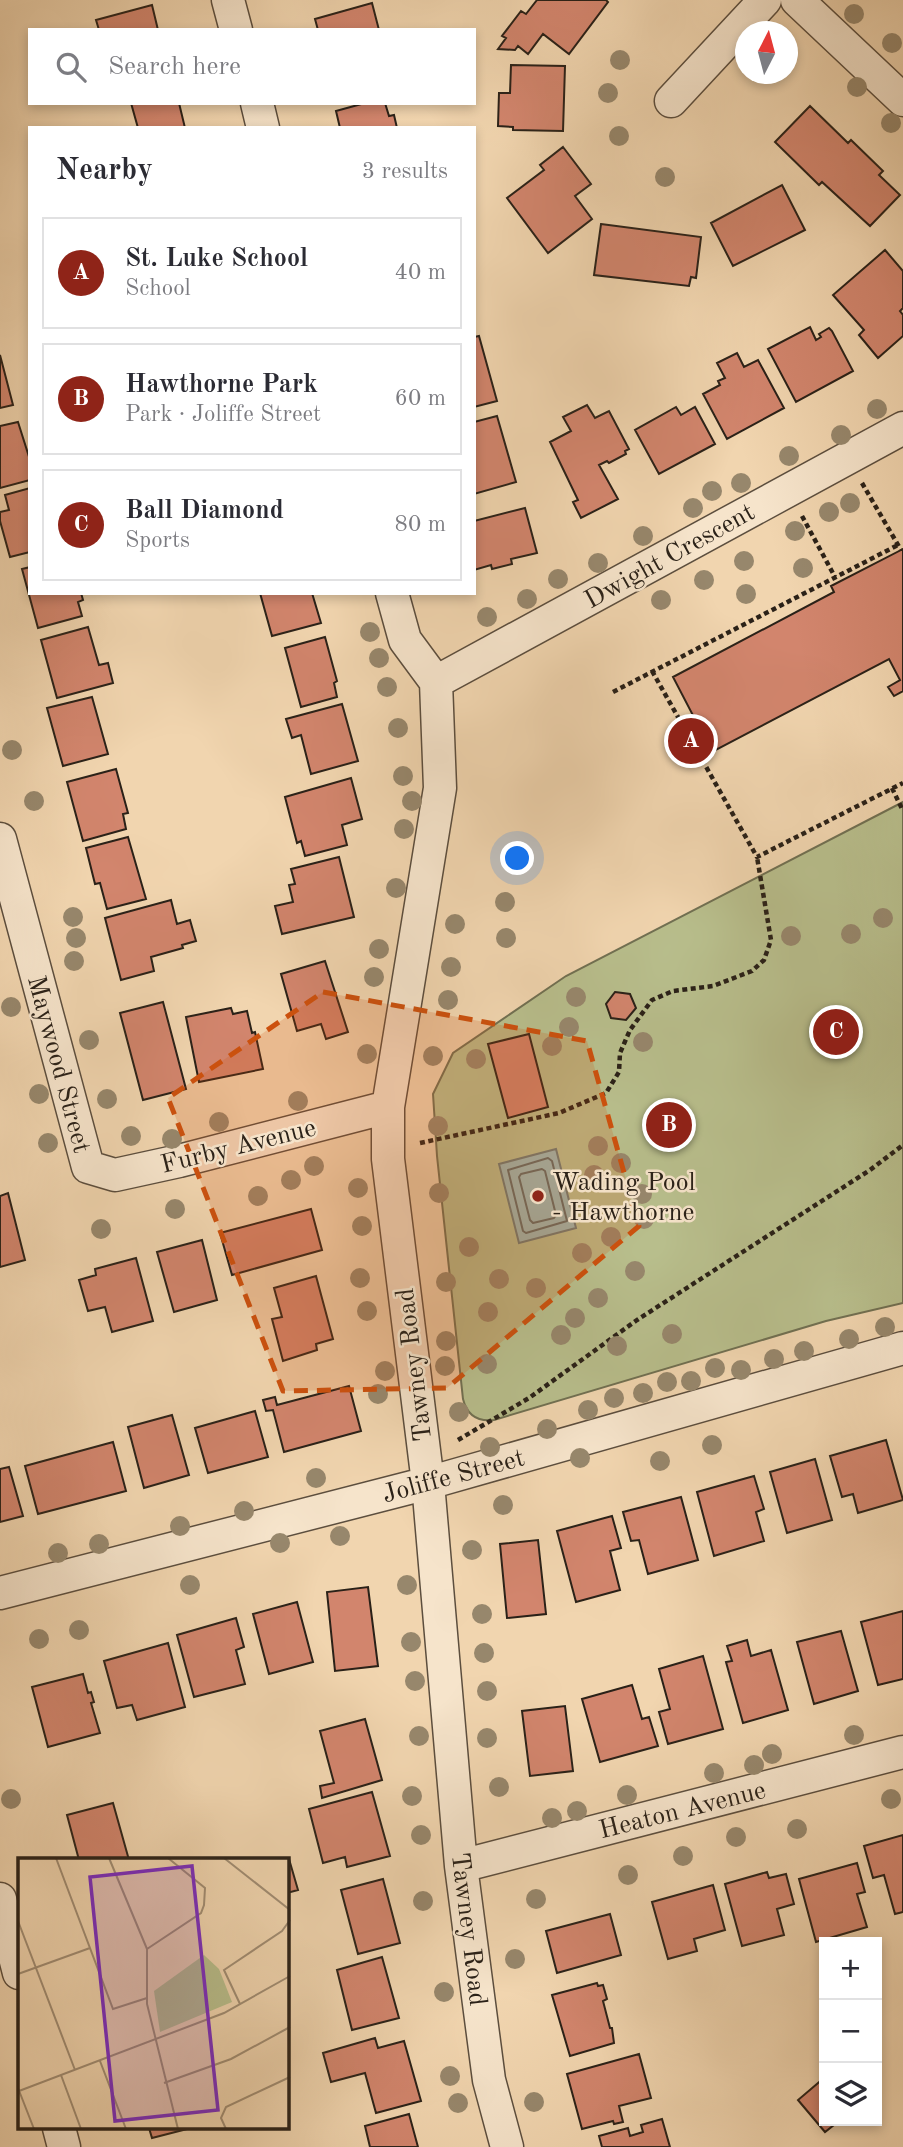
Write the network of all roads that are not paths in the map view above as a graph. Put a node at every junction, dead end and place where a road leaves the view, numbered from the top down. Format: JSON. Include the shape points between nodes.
{"nodes":[{"id":1,"x":228,"y":0,"type":"edge"},
{"id":2,"x":765,"y":0,"type":"edge"},
{"id":3,"x":797,"y":0,"type":"edge"},
{"id":4,"x":235,"y":28,"type":"edge"},
{"id":5,"x":903,"y":100,"type":"edge"},
{"id":6,"x":671,"y":101,"type":"dead end"},
{"id":7,"x":257,"y":105,"type":"edge"},
{"id":8,"x":263,"y":126,"type":"edge"},
{"id":9,"x":903,"y":428,"type":"edge"},
{"id":10,"x":393,"y":595,"type":"edge"},
{"id":11,"x":436,"y":682,"type":"junction"},
{"id":12,"x":0,"y":839,"type":"edge"},
{"id":13,"x":388,"y":1107,"type":"junction"},
{"id":14,"x":88,"y":1167,"type":"joint"},
{"id":15,"x":903,"y":1348,"type":"edge"},
{"id":16,"x":428,"y":1483,"type":"junction"},
{"id":17,"x":0,"y":1593,"type":"edge"},
{"id":18,"x":903,"y":1752,"type":"edge"},
{"id":19,"x":461,"y":1866,"type":"junction"},
{"id":20,"x":0,"y":1899,"type":"edge"},
{"id":21,"x":18,"y":1969,"type":"edge"},
{"id":22,"x":60,"y":2130,"type":"edge"},
{"id":23,"x":64,"y":2147,"type":"edge"},
{"id":24,"x":507,"y":2147,"type":"edge"}],
"edges":[{"from":1,"to":4,"type":"street"},
{"from":2,"to":6,"type":"street"},
{"from":3,"to":5,"type":"street"},
{"from":7,"to":8,"type":"street"},
{"from":9,"to":11,"type":"street","name":"Dwight Crescent"},
{"from":10,"to":11,"type":"street","via":[[405,640]]},
{"from":11,"to":13,"type":"street","name":"Tawney Road","via":[[440,788]]},
{"from":12,"to":14,"type":"street","name":"Maywood Street"},
{"from":13,"to":14,"type":"street","name":"Furby Avenue","via":[[115,1175]]},
{"from":13,"to":16,"type":"street","name":"Tawney Road","via":[[388,1149]]},
{"from":15,"to":16,"type":"street","name":"Joliffe Street"},
{"from":16,"to":17,"type":"street","name":"Joliffe Street"},
{"from":16,"to":19,"type":"street","name":"Tawney Road"},
{"from":18,"to":19,"type":"street","name":"Heaton Avenue"},
{"from":19,"to":24,"type":"street","name":"Tawney Road","via":[[489,2080]]},
{"from":20,"to":21,"type":"street"},
{"from":22,"to":23,"type":"street"}]}
